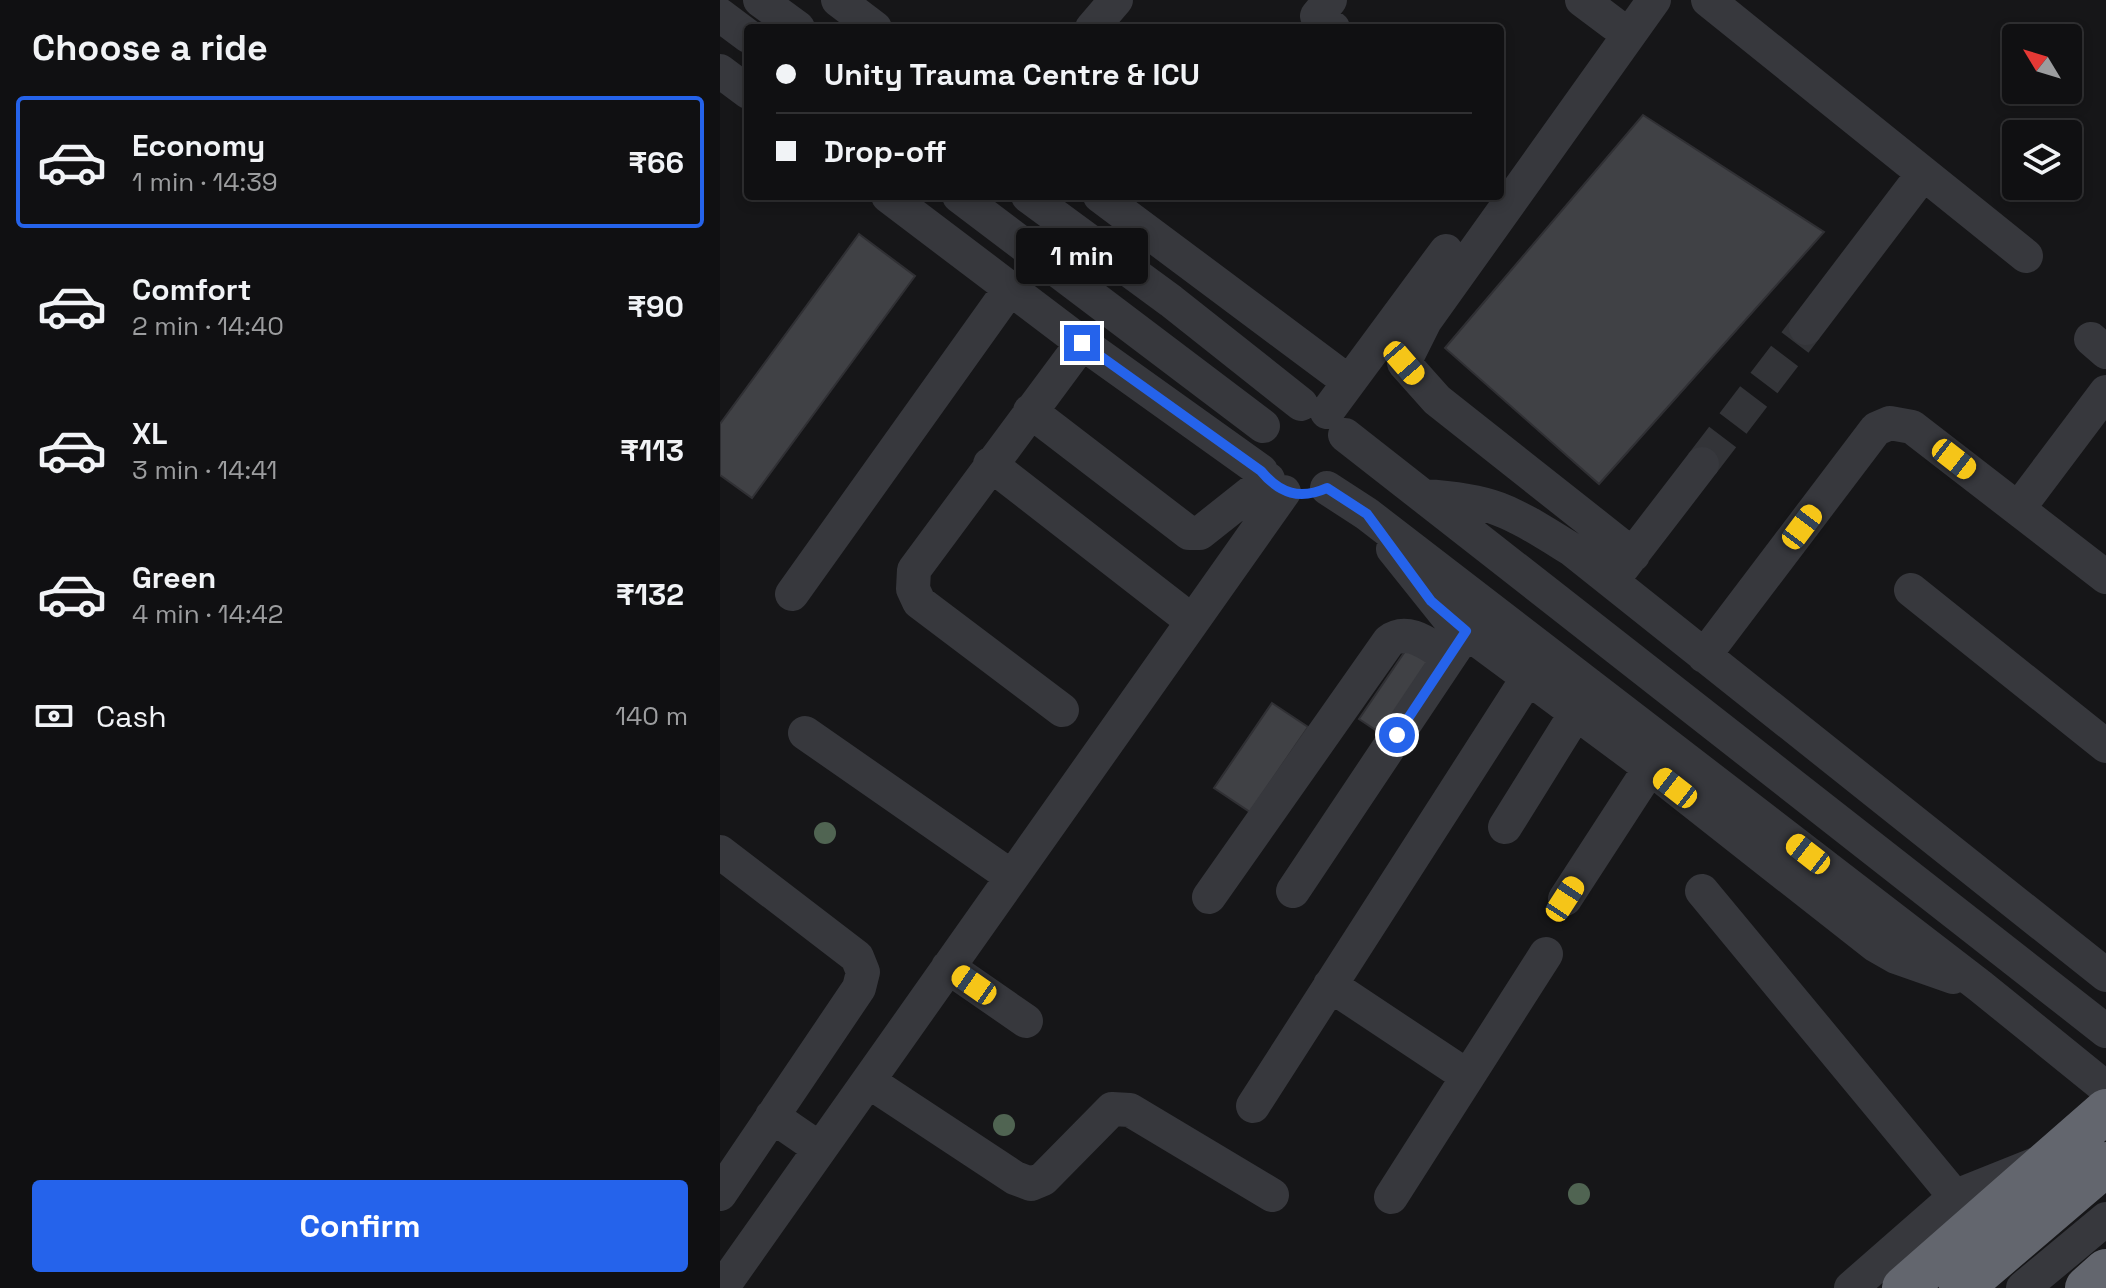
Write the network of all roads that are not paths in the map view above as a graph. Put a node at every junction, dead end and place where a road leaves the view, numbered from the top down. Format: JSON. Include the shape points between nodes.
{"nodes":[{"id":1,"x":838,"y":0,"type":"edge"},
{"id":2,"x":1116,"y":0,"type":"edge"},
{"id":3,"x":1330,"y":0,"type":"edge"},
{"id":4,"x":1582,"y":0,"type":"edge"},
{"id":5,"x":1654,"y":0,"type":"edge"},
{"id":6,"x":1708,"y":0,"type":"edge"},
{"id":7,"x":766,"y":2,"type":"edge"},
{"id":8,"x":1622,"y":12,"type":"edge"},
{"id":9,"x":720,"y":15,"type":"edge"},
{"id":10,"x":793,"y":24,"type":"edge"},
{"id":11,"x":870,"y":24,"type":"edge"},
{"id":12,"x":1095,"y":24,"type":"edge"},
{"id":13,"x":1328,"y":24,"type":"edge"},
{"id":14,"x":744,"y":33,"type":"edge"},
{"id":15,"x":720,"y":71,"type":"edge"},
{"id":16,"x":744,"y":89,"type":"edge"},
{"id":17,"x":1504,"y":173,"type":"edge"},
{"id":18,"x":1923,"y":174,"type":"junction"},
{"id":19,"x":893,"y":200,"type":"edge"},
{"id":20,"x":964,"y":200,"type":"edge"},
{"id":21,"x":1033,"y":200,"type":"edge"},
{"id":22,"x":1105,"y":200,"type":"edge"},
{"id":23,"x":1484,"y":200,"type":"edge"},
{"id":24,"x":2026,"y":256,"type":"dead end"},
{"id":25,"x":1011,"y":287,"type":"junction"},
{"id":26,"x":1806,"y":328,"type":"tunnel mouth"},
{"id":27,"x":1082,"y":343,"type":"junction"},
{"id":28,"x":1349,"y":382,"type":"junction"},
{"id":29,"x":2106,"y":392,"type":"edge"},
{"id":30,"x":1030,"y":411,"type":"junction"},
{"id":31,"x":1325,"y":417,"type":"junction"},
{"id":32,"x":1263,"y":426,"type":"junction"},
{"id":33,"x":990,"y":464,"type":"junction"},
{"id":34,"x":1702,"y":464,"type":"tunnel mouth"},
{"id":35,"x":1271,"y":481,"type":"junction"},
{"id":36,"x":1327,"y":488,"type":"junction"},
{"id":37,"x":1423,"y":496,"type":"junction"},
{"id":38,"x":2018,"y":509,"type":"junction"},
{"id":39,"x":1367,"y":514,"type":"junction"},
{"id":40,"x":1633,"y":555,"type":"junction"},
{"id":41,"x":2106,"y":577,"type":"edge"},
{"id":42,"x":1612,"y":582,"type":"junction"},
{"id":43,"x":1911,"y":590,"type":"dead end"},
{"id":44,"x":792,"y":594,"type":"dead end"},
{"id":45,"x":1192,"y":621,"type":"junction"},
{"id":46,"x":1458,"y":644,"type":"junction"},
{"id":47,"x":1704,"y":656,"type":"junction"},
{"id":48,"x":1529,"y":676,"type":"junction"},
{"id":49,"x":1062,"y":710,"type":"dead end"},
{"id":50,"x":1576,"y":713,"type":"junction"},
{"id":51,"x":805,"y":733,"type":"dead end"},
{"id":52,"x":2106,"y":746,"type":"edge"},
{"id":53,"x":1650,"y":768,"type":"junction"},
{"id":54,"x":1505,"y":827,"type":"dead end"},
{"id":55,"x":720,"y":852,"type":"edge"},
{"id":56,"x":1012,"y":877,"type":"junction"},
{"id":57,"x":1293,"y":891,"type":"dead end"},
{"id":58,"x":1702,"y":891,"type":"dead end"},
{"id":59,"x":1209,"y":897,"type":"dead end"},
{"id":60,"x":1565,"y":899,"type":"dead end"},
{"id":61,"x":1546,"y":954,"type":"dead end"},
{"id":62,"x":948,"y":967,"type":"junction"},
{"id":63,"x":2106,"y":975,"type":"edge"},
{"id":64,"x":1330,"y":985,"type":"junction"},
{"id":65,"x":1980,"y":986,"type":"junction"},
{"id":66,"x":1026,"y":1021,"type":"dead end"},
{"id":67,"x":2106,"y":1031,"type":"edge"},
{"id":68,"x":1467,"y":1076,"type":"junction"},
{"id":69,"x":868,"y":1081,"type":"junction"},
{"id":70,"x":2106,"y":1088,"type":"edge"},
{"id":71,"x":1253,"y":1106,"type":"dead end"},
{"id":72,"x":2106,"y":1111,"type":"edge"},
{"id":73,"x":772,"y":1116,"type":"junction"},
{"id":74,"x":820,"y":1149,"type":"junction"},
{"id":75,"x":2106,"y":1164,"type":"edge"},
{"id":76,"x":720,"y":1194,"type":"edge"},
{"id":77,"x":1272,"y":1195,"type":"dead end"},
{"id":78,"x":1391,"y":1197,"type":"dead end"},
{"id":79,"x":1966,"y":1209,"type":"junction"},
{"id":80,"x":2106,"y":1219,"type":"edge"},
{"id":81,"x":2106,"y":1250,"type":"edge"},
{"id":82,"x":2106,"y":1271,"type":"edge"},
{"id":83,"x":722,"y":1288,"type":"edge"},
{"id":84,"x":1851,"y":1288,"type":"edge"},
{"id":85,"x":1904,"y":1288,"type":"edge"},
{"id":86,"x":1961,"y":1288,"type":"edge"},
{"id":87,"x":2023,"y":1288,"type":"edge"},
{"id":88,"x":2061,"y":1288,"type":"edge"},
{"id":89,"x":2087,"y":1288,"type":"edge"}],
"edges":[{"from":1,"to":11,"type":"street"},
{"from":2,"to":12,"type":"street"},
{"from":3,"to":13,"type":"street","via":[[1317,16]]},
{"from":4,"to":8,"type":"street"},
{"from":5,"to":40,"type":"street","via":[[1425,321],[1404,363],[1437,400]]},
{"from":6,"to":18,"type":"street"},
{"from":7,"to":10,"type":"street"},
{"from":8,"to":17,"type":"street"},
{"from":9,"to":14,"type":"street"},
{"from":15,"to":16,"type":"street"},
{"from":18,"to":24,"type":"street"},
{"from":18,"to":26,"type":"street"},
{"from":19,"to":25,"type":"street"},
{"from":20,"to":32,"type":"street"},
{"from":21,"to":31,"type":"street"},
{"from":22,"to":28,"type":"street"},
{"from":23,"to":28,"type":"street"},
{"from":25,"to":27,"type":"street"},
{"from":25,"to":44,"type":"street"},
{"from":27,"to":30,"type":"street"},
{"from":27,"to":35,"type":"street"},
{"from":28,"to":31,"type":"street"},
{"from":29,"to":38,"type":"street"},
{"from":30,"to":33,"type":"street"},
{"from":30,"to":35,"type":"street","via":[[1189,533],[1200,533]]},
{"from":31,"to":32,"type":"street","via":[[1286,407]]},
{"from":31,"to":36,"type":"street","via":[[1345,464]]},
{"from":31,"to":37,"type":"street"},
{"from":32,"to":35,"type":"street","via":[[1257,441]]},
{"from":33,"to":45,"type":"street"},
{"from":33,"to":49,"type":"street","via":[[914,570],[913,589],[919,602]]},
{"from":34,"to":40,"type":"street"},
{"from":35,"to":36,"type":"street","via":[[1314,494]]},
{"from":35,"to":45,"type":"street"},
{"from":36,"to":39,"type":"street"},
{"from":37,"to":42,"type":"street","via":[[1470,499],[1508,510]]},
{"from":37,"to":67,"type":"street"},
{"from":38,"to":41,"type":"street"},
{"from":38,"to":47,"type":"street","via":[[1912,427],[1890,423],[1876,429]]},
{"from":39,"to":46,"type":"street"},
{"from":39,"to":65,"type":"street"},
{"from":40,"to":42,"type":"street"},
{"from":42,"to":47,"type":"street"},
{"from":43,"to":52,"type":"street"},
{"from":45,"to":56,"type":"street"},
{"from":46,"to":48,"type":"street"},
{"from":46,"to":57,"type":"street"},
{"from":46,"to":59,"type":"street","via":[[1409,634],[1389,641]]},
{"from":47,"to":63,"type":"street"},
{"from":48,"to":50,"type":"street"},
{"from":48,"to":64,"type":"street"},
{"from":50,"to":53,"type":"street"},
{"from":50,"to":54,"type":"street"},
{"from":51,"to":56,"type":"street"},
{"from":53,"to":60,"type":"street"},
{"from":53,"to":65,"type":"street","via":[[1875,945]]},
{"from":55,"to":73,"type":"street","via":[[857,957],[863,972],[859,988]]},
{"from":56,"to":62,"type":"street"},
{"from":58,"to":79,"type":"street"},
{"from":61,"to":68,"type":"street"},
{"from":62,"to":66,"type":"street"},
{"from":62,"to":69,"type":"street"},
{"from":64,"to":68,"type":"street"},
{"from":64,"to":71,"type":"street"},
{"from":65,"to":70,"type":"street"},
{"from":68,"to":78,"type":"street"},
{"from":69,"to":74,"type":"street"},
{"from":69,"to":77,"type":"street","via":[[1031,1184],[1043,1179],[1112,1109],[1130,1110]]},
{"from":72,"to":79,"type":"highway","via":[[2051,1158]]},
{"from":73,"to":74,"type":"street"},
{"from":73,"to":76,"type":"street"},
{"from":74,"to":83,"type":"street"},
{"from":75,"to":86,"type":"highway"},
{"from":79,"to":84,"type":"street"},
{"from":79,"to":85,"type":"highway"},
{"from":80,"to":87,"type":"street"},
{"from":81,"to":88,"type":"street"},
{"from":82,"to":89,"type":"highway"}]}
